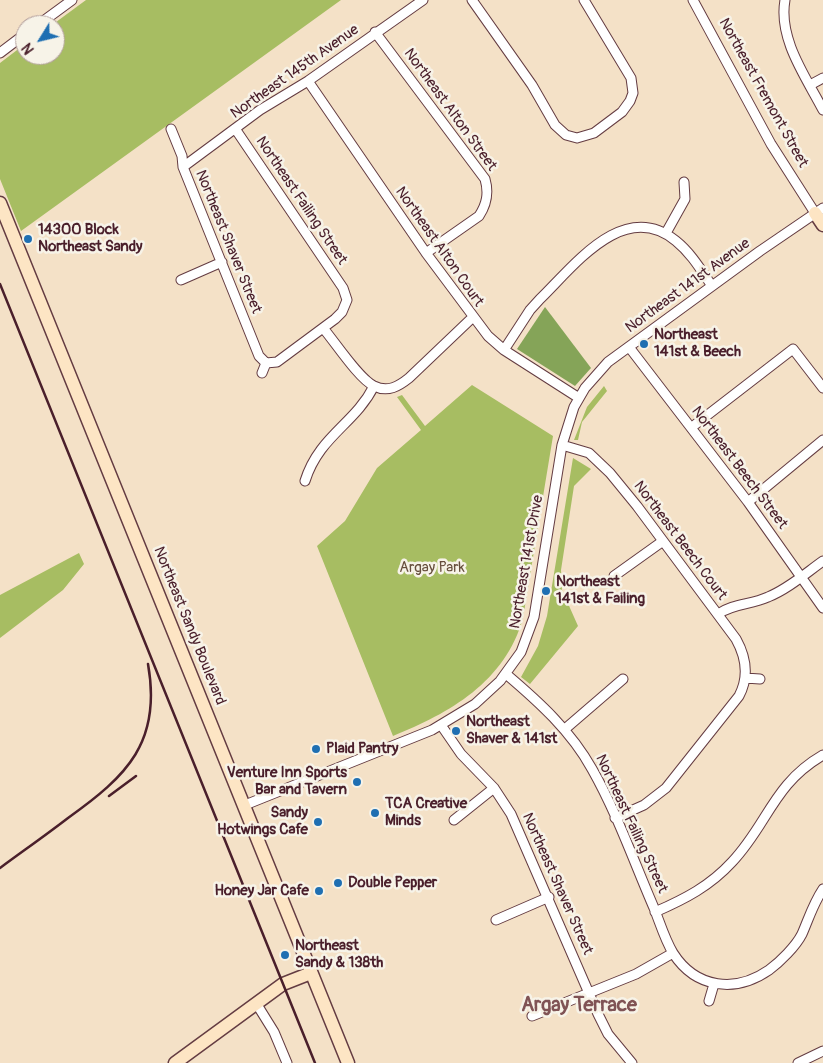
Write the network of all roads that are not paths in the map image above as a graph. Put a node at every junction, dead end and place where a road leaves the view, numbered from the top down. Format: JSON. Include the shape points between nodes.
{"nodes":[{"id":1,"x":72,"y":0,"type":"edge"},
{"id":2,"x":423,"y":0,"type":"edge"},
{"id":3,"x":472,"y":0,"type":"edge"},
{"id":4,"x":584,"y":0,"type":"edge"},
{"id":5,"x":693,"y":0,"type":"edge"},
{"id":6,"x":785,"y":0,"type":"edge"},
{"id":7,"x":52,"y":15,"type":"edge"},
{"id":8,"x":376,"y":32,"type":"junction"},
{"id":9,"x":15,"y":42,"type":"edge"},
{"id":10,"x":0,"y":53,"type":"edge"},
{"id":11,"x":823,"y":78,"type":"edge"},
{"id":12,"x":308,"y":81,"type":"junction"},
{"id":13,"x":810,"y":85,"type":"junction"},
{"id":14,"x":823,"y":110,"type":"edge"},
{"id":15,"x":171,"y":128,"type":"dead end"},
{"id":16,"x":236,"y":130,"type":"junction"},
{"id":17,"x":183,"y":167,"type":"junction"},
{"id":18,"x":684,"y":182,"type":"dead end"},
{"id":19,"x":0,"y":203,"type":"edge"},
{"id":20,"x":819,"y":210,"type":"edge"},
{"id":21,"x":823,"y":225,"type":"edge"},
{"id":22,"x":666,"y":233,"type":"junction"},
{"id":23,"x":426,"y":253,"type":"junction"},
{"id":24,"x":222,"y":262,"type":"junction"},
{"id":25,"x":181,"y":280,"type":"dead end"},
{"id":26,"x":712,"y":286,"type":"junction"},
{"id":27,"x":473,"y":317,"type":"junction"},
{"id":28,"x":323,"y":328,"type":"junction"},
{"id":29,"x":629,"y":346,"type":"junction"},
{"id":30,"x":504,"y":350,"type":"junction"},
{"id":31,"x":266,"y":363,"type":"junction"},
{"id":32,"x":262,"y":373,"type":"dead end"},
{"id":33,"x":374,"y":386,"type":"junction"},
{"id":34,"x":823,"y":388,"type":"edge"},
{"id":35,"x":579,"y":398,"type":"junction"},
{"id":36,"x":692,"y":427,"type":"junction"},
{"id":37,"x":823,"y":440,"type":"edge"},
{"id":38,"x":562,"y":445,"type":"junction"},
{"id":39,"x":305,"y":482,"type":"dead end"},
{"id":40,"x":748,"y":502,"type":"junction"},
{"id":41,"x":663,"y":541,"type":"junction"},
{"id":42,"x":823,"y":561,"type":"edge"},
{"id":43,"x":614,"y":576,"type":"dead end"},
{"id":44,"x":802,"y":576,"type":"junction"},
{"id":45,"x":823,"y":608,"type":"edge"},
{"id":46,"x":718,"y":614,"type":"junction"},
{"id":47,"x":506,"y":674,"type":"junction"},
{"id":48,"x":745,"y":678,"type":"junction"},
{"id":49,"x":622,"y":679,"type":"dead end"},
{"id":50,"x":760,"y":679,"type":"dead end"},
{"id":51,"x":441,"y":725,"type":"junction"},
{"id":52,"x":565,"y":729,"type":"junction"},
{"id":53,"x":823,"y":755,"type":"edge"},
{"id":54,"x":494,"y":788,"type":"junction"},
{"id":55,"x":244,"y":805,"type":"junction"},
{"id":56,"x":615,"y":818,"type":"junction"},
{"id":57,"x":454,"y":820,"type":"dead end"},
{"id":58,"x":823,"y":889,"type":"edge"},
{"id":59,"x":549,"y":897,"type":"junction"},
{"id":60,"x":656,"y":912,"type":"junction"},
{"id":61,"x":496,"y":920,"type":"dead end"},
{"id":62,"x":673,"y":953,"type":"junction"},
{"id":63,"x":311,"y":973,"type":"junction"},
{"id":64,"x":714,"y":984,"type":"junction"},
{"id":65,"x":589,"y":993,"type":"junction"},
{"id":66,"x":709,"y":1001,"type":"dead end"},
{"id":67,"x":256,"y":1003,"type":"junction"},
{"id":68,"x":532,"y":1016,"type":"dead end"},
{"id":69,"x":823,"y":1051,"type":"edge"},
{"id":70,"x":175,"y":1063,"type":"edge"},
{"id":71,"x":287,"y":1063,"type":"edge"},
{"id":72,"x":348,"y":1063,"type":"edge"},
{"id":73,"x":632,"y":1063,"type":"edge"},
{"id":74,"x":798,"y":1063,"type":"edge"}],
"edges":[{"from":1,"to":7,"type":"street"},
{"from":2,"to":8,"type":"street","name":"Northeast 145th Avenue"},
{"from":3,"to":4,"type":"street","via":[[560,131],[571,137],[584,137],[610,121],[627,107],[633,86],[623,62]]},
{"from":5,"to":20,"type":"street","name":"Northeast Fremont Street","via":[[771,144]]},
{"from":6,"to":13,"type":"street","via":[[784,14],[790,46]]},
{"from":8,"to":12,"type":"street","name":"Northeast 145th Avenue"},
{"from":8,"to":23,"type":"street","name":"Northeast Alton Street","via":[[485,179],[491,200],[479,216]]},
{"from":9,"to":10,"type":"street"},
{"from":11,"to":13,"type":"street"},
{"from":12,"to":16,"type":"street","name":"Northeast 145th Avenue","via":[[260,110]]},
{"from":12,"to":23,"type":"street","name":"Northeast Alton Court"},
{"from":13,"to":14,"type":"street"},
{"from":15,"to":17,"type":"street","name":"Northeast Shaver Street"},
{"from":16,"to":17,"type":"street","name":"Northeast 145th Avenue"},
{"from":16,"to":28,"type":"street","name":"Northeast Failing Street","via":[[343,288],[346,306]]},
{"from":17,"to":24,"type":"street","name":"Northeast Shaver Street"},
{"from":18,"to":22,"type":"street","via":[[685,199]]},
{"from":19,"to":55,"type":"main road","name":"Northeast Sandy Boulevard"},
{"from":20,"to":21,"type":"main road","name":"Northeast Fremont Street"},
{"from":20,"to":26,"type":"street","name":"Northeast 141st Avenue"},
{"from":22,"to":26,"type":"street","via":[[689,254]]},
{"from":22,"to":30,"type":"street","via":[[653,228],[639,228],[621,230],[604,238],[530,310]]},
{"from":23,"to":27,"type":"street","name":"Northeast Alton Court"},
{"from":24,"to":25,"type":"street"},
{"from":24,"to":31,"type":"street","name":"Northeast Shaver Street","via":[[259,356]]},
{"from":26,"to":29,"type":"street","name":"Northeast 141st Avenue"},
{"from":27,"to":30,"type":"street","name":"Northeast Alton Court"},
{"from":27,"to":33,"type":"street","via":[[400,385],[391,389]]},
{"from":28,"to":31,"type":"street","via":[[277,362]]},
{"from":28,"to":33,"type":"street"},
{"from":29,"to":35,"type":"street","name":"Northeast 141st Avenue","via":[[608,362]]},
{"from":29,"to":36,"type":"street","name":"Northeast Beech Street"},
{"from":30,"to":35,"type":"street","name":"Northeast Alton Court"},
{"from":31,"to":32,"type":"street"},
{"from":33,"to":39,"type":"street","via":[[354,414],[320,449]]},
{"from":34,"to":36,"type":"street","via":[[793,349]]},
{"from":35,"to":38,"type":"street","name":"Northeast 141st Drive"},
{"from":36,"to":40,"type":"street","name":"Northeast Beech Street"},
{"from":37,"to":40,"type":"street"},
{"from":38,"to":41,"type":"street","name":"Northeast Beech Court","via":[[579,449],[597,460]]},
{"from":38,"to":47,"type":"street","name":"Northeast 141st Drive","via":[[534,618],[522,652]]},
{"from":40,"to":44,"type":"street","name":"Northeast Beech Street"},
{"from":41,"to":43,"type":"street"},
{"from":41,"to":46,"type":"street","name":"Northeast Beech Court"},
{"from":42,"to":44,"type":"street"},
{"from":44,"to":45,"type":"street","name":"Northeast Beech Street"},
{"from":44,"to":46,"type":"street","via":[[776,594],[760,601],[733,605]]},
{"from":46,"to":48,"type":"street","name":"Northeast Beech Court","via":[[744,656]]},
{"from":47,"to":51,"type":"street","name":"Northeast 141st Drive","via":[[476,704]]},
{"from":47,"to":52,"type":"street","name":"Northeast Failing Street"},
{"from":48,"to":50,"type":"street"},
{"from":48,"to":56,"type":"street","via":[[739,696],[666,788],[644,805]]},
{"from":49,"to":52,"type":"street"},
{"from":51,"to":54,"type":"street","name":"Northeast Shaver Street","via":[[461,754]]},
{"from":51,"to":55,"type":"street","name":"Northeast 141st Drive"},
{"from":52,"to":56,"type":"street","name":"Northeast Failing Street","via":[[592,769]]},
{"from":53,"to":60,"type":"street","via":[[786,785],[743,849],[720,874],[693,895]]},
{"from":54,"to":57,"type":"street"},
{"from":54,"to":59,"type":"street","name":"Northeast Shaver Street","via":[[520,832]]},
{"from":55,"to":63,"type":"main road","name":"Northeast Sandy Boulevard"},
{"from":56,"to":60,"type":"street","name":"Northeast Failing Street"},
{"from":58,"to":64,"type":"street","via":[[802,934],[770,969],[747,981],[728,986]]},
{"from":59,"to":61,"type":"street"},
{"from":59,"to":65,"type":"street","name":"Northeast Shaver Street"},
{"from":60,"to":62,"type":"street","name":"Northeast Failing Street"},
{"from":62,"to":64,"type":"street","via":[[695,975]]},
{"from":62,"to":65,"type":"street","via":[[636,974]]},
{"from":63,"to":67,"type":"main road","via":[[284,984]]},
{"from":63,"to":72,"type":"main road","name":"Northeast Sandy Boulevard"},
{"from":64,"to":66,"type":"street"},
{"from":65,"to":68,"type":"street"},
{"from":65,"to":73,"type":"street","name":"Northeast Shaver Street","via":[[608,1034]]},
{"from":67,"to":70,"type":"main road"},
{"from":67,"to":71,"type":"street","via":[[274,1032]]},
{"from":69,"to":74,"type":"street"}]}
